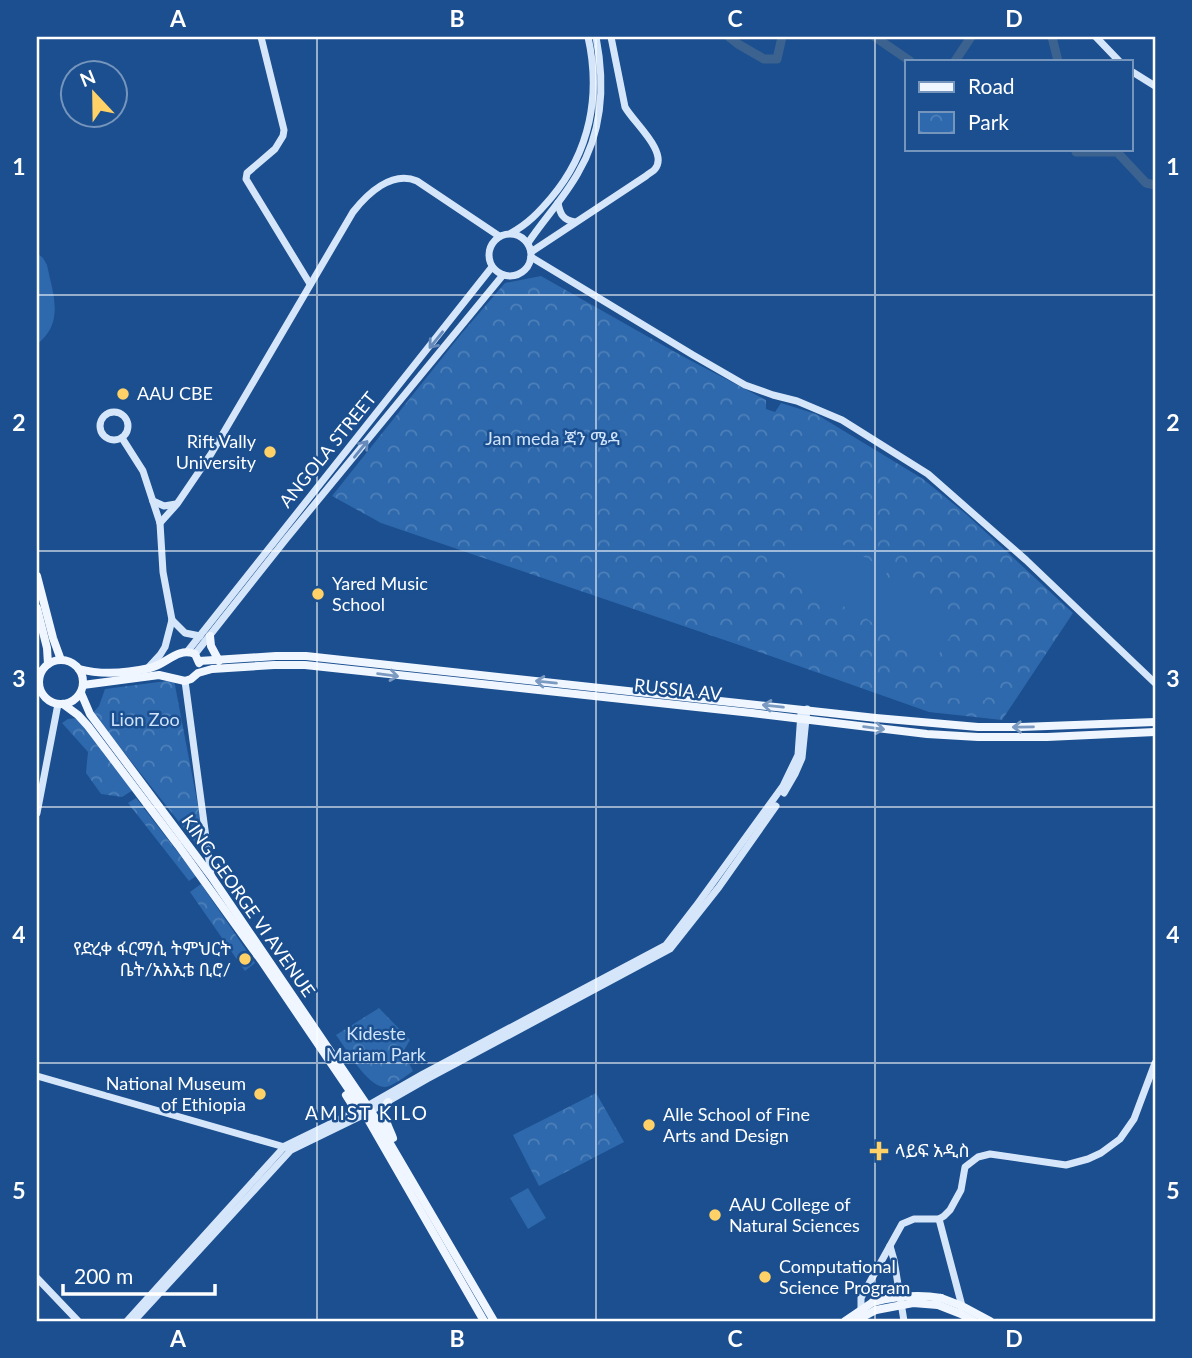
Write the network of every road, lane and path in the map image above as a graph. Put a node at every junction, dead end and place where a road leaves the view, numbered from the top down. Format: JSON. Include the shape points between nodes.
{"nodes":[{"id":1,"x":261,"y":37,"type":"edge"},
{"id":2,"x":588,"y":37,"type":"edge"},
{"id":3,"x":596,"y":37,"type":"edge"},
{"id":4,"x":611,"y":37,"type":"edge"},
{"id":5,"x":1097,"y":37,"type":"edge"},
{"id":6,"x":1118,"y":60,"type":"edge"},
{"id":7,"x":1132,"y":73,"type":"edge"},
{"id":8,"x":1155,"y":86,"type":"edge"},
{"id":9,"x":583,"y":155,"type":"junction"},
{"id":10,"x":558,"y":203,"type":"junction"},
{"id":11,"x":575,"y":222,"type":"junction"},
{"id":12,"x":511,"y":233,"type":"junction"},
{"id":13,"x":499,"y":236,"type":"junction"},
{"id":14,"x":527,"y":243,"type":"junction"},
{"id":15,"x":531,"y":255,"type":"junction"},
{"id":16,"x":492,"y":267,"type":"junction"},
{"id":17,"x":503,"y":275,"type":"junction"},
{"id":18,"x":310,"y":284,"type":"junction"},
{"id":19,"x":453,"y":319,"type":"junction"},
{"id":20,"x":461,"y":326,"type":"junction"},
{"id":21,"x":122,"y":438,"type":"junction"},
{"id":22,"x":153,"y":501,"type":"junction"},
{"id":23,"x":177,"y":504,"type":"junction"},
{"id":24,"x":160,"y":523,"type":"junction"},
{"id":25,"x":37,"y":576,"type":"edge"},
{"id":26,"x":40,"y":600,"type":"edge"},
{"id":27,"x":37,"y":608,"type":"edge"},
{"id":28,"x":172,"y":620,"type":"junction"},
{"id":29,"x":205,"y":636,"type":"junction"},
{"id":30,"x":194,"y":656,"type":"junction"},
{"id":31,"x":61,"y":660,"type":"junction"},
{"id":32,"x":350,"y":660,"type":"junction"},
{"id":33,"x":219,"y":661,"type":"junction"},
{"id":34,"x":305,"y":661,"type":"junction"},
{"id":35,"x":48,"y":664,"type":"junction"},
{"id":36,"x":79,"y":669,"type":"junction"},
{"id":37,"x":147,"y":669,"type":"junction"},
{"id":38,"x":159,"y":670,"type":"junction"},
{"id":39,"x":349,"y":670,"type":"junction"},
{"id":40,"x":198,"y":673,"type":"junction"},
{"id":41,"x":38,"y":676,"type":"edge"},
{"id":42,"x":185,"y":681,"type":"junction"},
{"id":43,"x":1155,"y":683,"type":"edge"},
{"id":44,"x":82,"y":689,"type":"junction"},
{"id":45,"x":40,"y":696,"type":"edge"},
{"id":46,"x":61,"y":704,"type":"junction"},
{"id":47,"x":804,"y":709,"type":"junction"},
{"id":48,"x":803,"y":719,"type":"junction"},
{"id":49,"x":1155,"y":722,"type":"edge"},
{"id":50,"x":1065,"y":726,"type":"junction"},
{"id":51,"x":1155,"y":732,"type":"edge"},
{"id":52,"x":1065,"y":737,"type":"junction"},
{"id":53,"x":152,"y":805,"type":"junction"},
{"id":54,"x":37,"y":813,"type":"edge"},
{"id":55,"x":211,"y":876,"type":"junction"},
{"id":56,"x":207,"y":886,"type":"junction"},
{"id":57,"x":668,"y":947,"type":"junction"},
{"id":58,"x":1155,"y":1062,"type":"edge"},
{"id":59,"x":331,"y":1064,"type":"junction"},
{"id":60,"x":37,"y":1076,"type":"edge"},
{"id":61,"x":388,"y":1101,"type":"junction"},
{"id":62,"x":366,"y":1110,"type":"junction"},
{"id":63,"x":351,"y":1114,"type":"junction"},
{"id":64,"x":288,"y":1148,"type":"junction"},
{"id":65,"x":398,"y":1155,"type":"junction"},
{"id":66,"x":939,"y":1219,"type":"junction"},
{"id":67,"x":219,"y":1224,"type":"junction"},
{"id":68,"x":890,"y":1246,"type":"junction"},
{"id":69,"x":37,"y":1278,"type":"edge"},
{"id":70,"x":875,"y":1306,"type":"junction"},
{"id":71,"x":861,"y":1309,"type":"junction"},
{"id":72,"x":961,"y":1310,"type":"junction"},
{"id":73,"x":78,"y":1321,"type":"edge"},
{"id":74,"x":127,"y":1321,"type":"edge"},
{"id":75,"x":134,"y":1321,"type":"edge"},
{"id":76,"x":484,"y":1321,"type":"edge"},
{"id":77,"x":494,"y":1321,"type":"edge"},
{"id":78,"x":845,"y":1321,"type":"edge"},
{"id":79,"x":855,"y":1321,"type":"edge"},
{"id":80,"x":904,"y":1321,"type":"edge"},
{"id":81,"x":974,"y":1321,"type":"edge"},
{"id":82,"x":989,"y":1321,"type":"edge"}],
"edges":[{"from":1,"to":18,"type":"main road","via":[[284,130],[279,144],[246,178]]},
{"from":2,"to":9,"type":"main road","via":[[594,85]]},
{"from":3,"to":9,"type":"main road","via":[[602,78],[599,116],[593,141]]},
{"from":4,"to":11,"type":"main road","via":[[625,107],[656,148],[659,161],[646,176]]},
{"from":5,"to":6,"type":"main road"},
{"from":7,"to":8,"type":"main road"},
{"from":9,"to":10,"type":"main road","via":[[580,170]]},
{"from":9,"to":12,"type":"main road","via":[[528,223]]},
{"from":10,"to":11,"type":"main road","via":[[563,217]]},
{"from":10,"to":14,"type":"main road"},
{"from":11,"to":15,"type":"main road"},
{"from":12,"to":13,"type":"main road"},
{"from":12,"to":14,"type":"main road"},
{"from":13,"to":16,"type":"main road","via":[[489,250]]},
{"from":13,"to":18,"type":"main road","via":[[417,181],[400,179],[378,187],[359,204]]},
{"from":14,"to":15,"type":"main road"},
{"from":15,"to":17,"type":"main road","via":[[522,272]]},
{"from":15,"to":43,"type":"main road","via":[[745,384],[842,420],[928,474]]},
{"from":16,"to":17,"type":"main road"},
{"from":16,"to":19,"type":"main road","name":"ANGOLA STREET"},
{"from":17,"to":20,"type":"main road"},
{"from":18,"to":23,"type":"main road"},
{"from":19,"to":20,"type":"main road"},
{"from":19,"to":29,"type":"main road","name":"ANGOLA STREET","one_way":true},
{"from":29,"to":20,"type":"main road","one_way":true},
{"from":21,"to":21,"type":"main road","via":[[129,426],[127,419],[109,412],[100,421],[102,433],[111,440]]},
{"from":21,"to":22,"type":"main road","via":[[143,471]]},
{"from":22,"to":23,"type":"main road","via":[[164,506]]},
{"from":22,"to":24,"type":"main road"},
{"from":23,"to":24,"type":"main road"},
{"from":24,"to":28,"type":"main road"},
{"from":25,"to":26,"type":"main road"},
{"from":26,"to":31,"type":"main road"},
{"from":27,"to":35,"type":"main road"},
{"from":28,"to":29,"type":"main road","via":[[185,633]]},
{"from":28,"to":37,"type":"main road","via":[[165,647]]},
{"from":29,"to":30,"type":"main road","name":"ANGOLA STREET"},
{"from":29,"to":33,"type":"main road"},
{"from":30,"to":33,"type":"main road","name":"RUSSIA AV"},
{"from":30,"to":38,"type":"main road","via":[[178,653]]},
{"from":30,"to":40,"type":"main road"},
{"from":31,"to":35,"type":"main road"},
{"from":31,"to":36,"type":"main road"},
{"from":32,"to":34,"type":"main road","name":"RUSSIA AV"},
{"from":32,"to":39,"type":"main road"},
{"from":47,"to":32,"type":"main road","name":"RUSSIA AV","one_way":true},
{"from":33,"to":34,"type":"main road","name":"RUSSIA AV","via":[[276,656]]},
{"from":34,"to":39,"type":"main road","name":"RUSSIA AV"},
{"from":34,"to":40,"type":"main road","name":"RUSSIA AV"},
{"from":35,"to":41,"type":"main road"},
{"from":36,"to":37,"type":"main road","via":[[102,673]]},
{"from":36,"to":44,"type":"main road"},
{"from":37,"to":38,"type":"main road"},
{"from":38,"to":42,"type":"main road"},
{"from":38,"to":44,"type":"main road"},
{"from":39,"to":48,"type":"main road","name":"RUSSIA AV","one_way":true},
{"from":40,"to":42,"type":"main road"},
{"from":41,"to":45,"type":"main road"},
{"from":42,"to":55,"type":"main road"},
{"from":44,"to":46,"type":"main road","via":[[76,698]]},
{"from":44,"to":53,"type":"main road","name":"KING GEORGE VI AVENUE","via":[[90,714]]},
{"from":45,"to":46,"type":"main road"},
{"from":46,"to":53,"type":"main road","name":"KING GEORGE VI AVENUE","via":[[84,720]]},
{"from":46,"to":54,"type":"main road"},
{"from":47,"to":48,"type":"main road"},
{"from":50,"to":47,"type":"main road","name":"RUSSIA AV","one_way":true,"via":[[978,727]]},
{"from":48,"to":52,"type":"main road","name":"RUSSIA AV","one_way":true,"via":[[927,734]]},
{"from":48,"to":57,"type":"main road","via":[[796,759],[783,786],[761,823]]},
{"from":49,"to":50,"type":"main road","name":"RUSSIA AV"},
{"from":50,"to":52,"type":"main road"},
{"from":51,"to":52,"type":"main road","name":"RUSSIA AV"},
{"from":53,"to":55,"type":"main road","name":"KING GEORGE VI AVENUE"},
{"from":53,"to":56,"type":"main road","name":"KING GEORGE VI AVENUE"},
{"from":55,"to":56,"type":"main road"},
{"from":55,"to":62,"type":"main road","name":"KING GEORGE VI AVENUE"},
{"from":56,"to":59,"type":"main road","name":"KING GEORGE VI AVENUE"},
{"from":57,"to":61,"type":"main road"},
{"from":57,"to":62,"type":"main road","via":[[423,1074]]},
{"from":58,"to":66,"type":"main road","via":[[1133,1119],[1111,1147],[1066,1164],[990,1154],[978,1157],[965,1167],[961,1190]]},
{"from":59,"to":62,"type":"main road","name":"KING GEORGE VI AVENUE"},
{"from":59,"to":63,"type":"main road","via":[[353,1106]]},
{"from":60,"to":64,"type":"main road"},
{"from":61,"to":62,"type":"main road"},
{"from":61,"to":65,"type":"main road","via":[[384,1113]]},
{"from":62,"to":63,"type":"main road"},
{"from":62,"to":64,"type":"main road"},
{"from":62,"to":65,"type":"main road","name":"KING GEORGE VI AVENUE"},
{"from":62,"to":76,"type":"main road","name":"KING GEORGE VI AVENUE"},
{"from":63,"to":64,"type":"main road"},
{"from":64,"to":67,"type":"main road"},
{"from":65,"to":77,"type":"main road","name":"KING GEORGE VI AVENUE"},
{"from":66,"to":68,"type":"main road","via":[[902,1224]]},
{"from":66,"to":72,"type":"main road"},
{"from":67,"to":74,"type":"main road"},
{"from":67,"to":75,"type":"main road"},
{"from":68,"to":71,"type":"main road","via":[[861,1298]]},
{"from":68,"to":80,"type":"main road"},
{"from":69,"to":73,"type":"main road"},
{"from":70,"to":71,"type":"main road"},
{"from":70,"to":72,"type":"main road","bridge":true,"via":[[909,1295]]},
{"from":70,"to":79,"type":"main road"},
{"from":71,"to":78,"type":"main road"},
{"from":72,"to":81,"type":"main road"},
{"from":72,"to":82,"type":"main road"}]}
